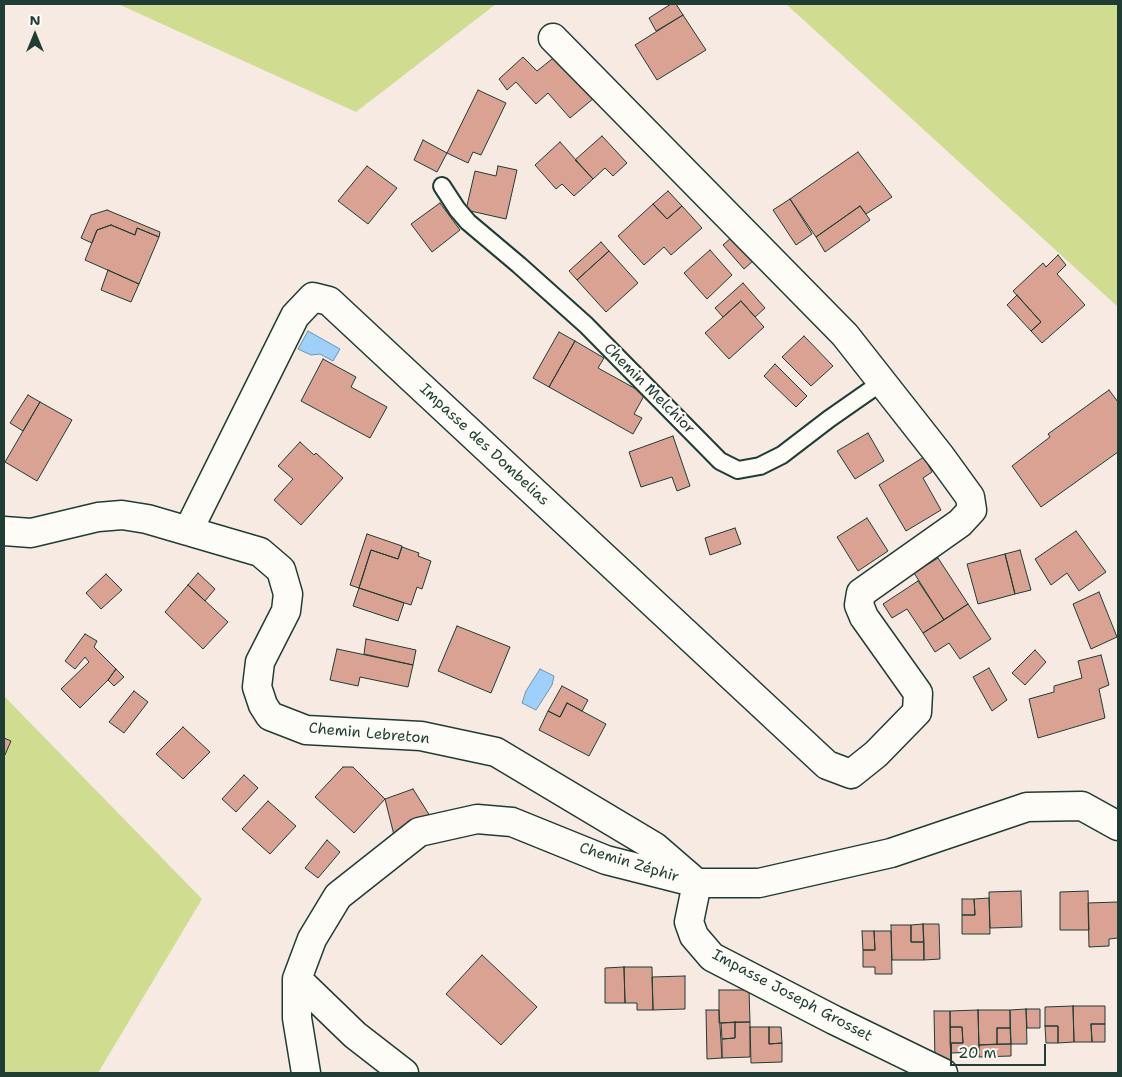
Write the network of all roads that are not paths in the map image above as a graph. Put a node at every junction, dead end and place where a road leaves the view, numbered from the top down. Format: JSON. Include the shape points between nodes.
{"nodes":[{"id":1,"x":553,"y":38,"type":"dead end"},
{"id":2,"x":442,"y":186,"type":"dead end"},
{"id":3,"x":882,"y":382,"type":"junction"},
{"id":4,"x":4,"y":531,"type":"edge"},
{"id":5,"x":188,"y":531,"type":"junction"},
{"id":6,"x":1118,"y":826,"type":"edge"},
{"id":7,"x":696,"y":883,"type":"junction"},
{"id":8,"x":297,"y":979,"type":"junction"},
{"id":9,"x":306,"y":1073,"type":"edge"},
{"id":10,"x":404,"y":1073,"type":"edge"},
{"id":11,"x":943,"y":1073,"type":"edge"}],
"edges":[{"from":1,"to":3,"type":"street","via":[[845,336]]},
{"from":2,"to":3,"type":"lane","name":"Chemin Melchior","via":[[468,222],[586,325],[720,461],[738,470],[760,466],[782,456]]},
{"from":3,"to":5,"type":"street","name":"Impasse des Dombelias","via":[[970,497],[972,510],[960,523],[861,593],[859,605],[864,617],[918,693],[917,712],[876,754],[851,774],[827,765],[329,301],[314,297],[295,316]]},
{"from":4,"to":5,"type":"street","name":"Chemin Lebreton","via":[[30,533],[98,517],[122,515]]},
{"from":5,"to":7,"type":"street","name":"Chemin Lebreton","via":[[260,552],[281,570],[288,594],[286,611],[260,662],[257,687],[270,716],[306,730],[421,736],[496,752],[655,847]]},
{"from":6,"to":7,"type":"street","name":"Chemin Zéphir","via":[[1082,806],[1027,807],[891,853],[759,883]]},
{"from":7,"to":8,"type":"street","name":"Chemin Zéphir","via":[[606,860],[512,822],[477,819],[419,832],[338,896],[312,939]]},
{"from":7,"to":11,"type":"street","name":"Impasse Joseph Grosset","via":[[688,922],[694,936],[712,957]]},
{"from":8,"to":9,"type":"street","name":"Chemin Zéphir","via":[[297,1018]]},
{"from":8,"to":10,"type":"street","via":[[355,1035]]}]}
